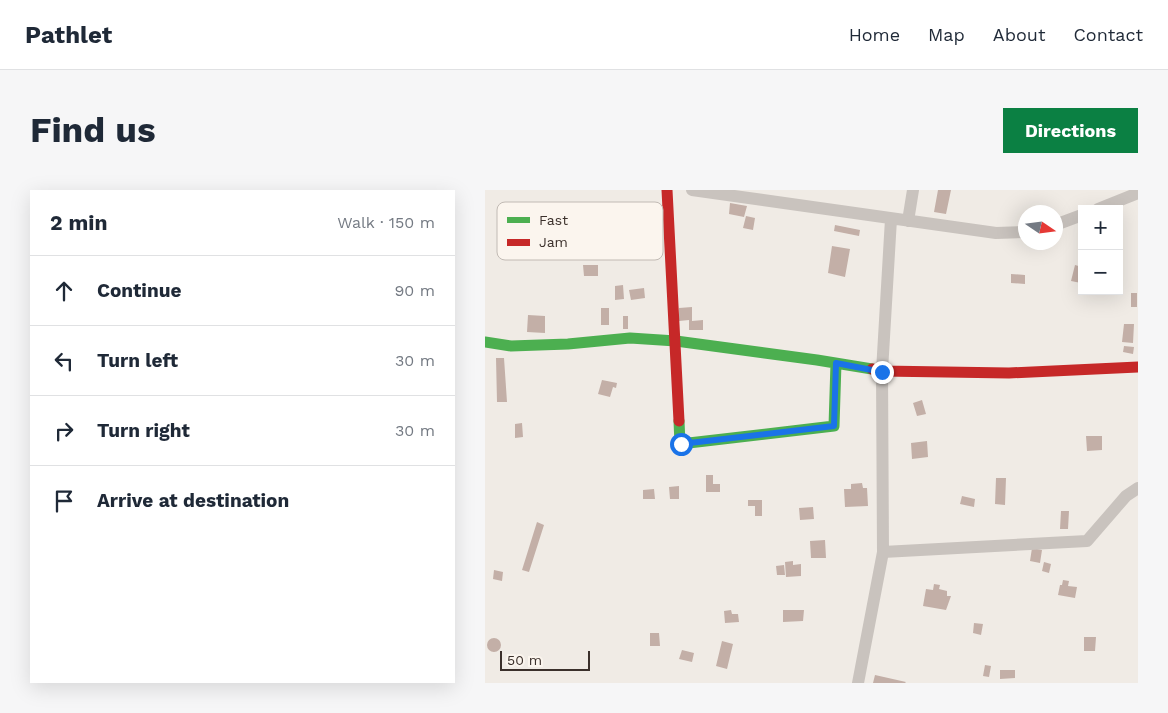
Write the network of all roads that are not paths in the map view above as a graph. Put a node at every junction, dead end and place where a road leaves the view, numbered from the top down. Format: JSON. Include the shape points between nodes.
{"nodes":[{"id":1,"x":667,"y":190,"type":"edge"},
{"id":2,"x":691,"y":190,"type":"edge"},
{"id":3,"x":913,"y":190,"type":"edge"},
{"id":4,"x":1138,"y":194,"type":"edge"},
{"id":5,"x":1109,"y":205,"type":"edge"},
{"id":6,"x":1078,"y":216,"type":"edge"},
{"id":7,"x":891,"y":219,"type":"junction"},
{"id":8,"x":908,"y":221,"type":"junction"},
{"id":9,"x":1063,"y":222,"type":"edge"},
{"id":10,"x":1018,"y":232,"type":"edge"},
{"id":11,"x":676,"y":341,"type":"junction"},
{"id":12,"x":485,"y":342,"type":"edge"},
{"id":13,"x":836,"y":363,"type":"junction"},
{"id":14,"x":1138,"y":367,"type":"edge"},
{"id":15,"x":882,"y":372,"type":"junction"},
{"id":16,"x":1138,"y":488,"type":"edge"},
{"id":17,"x":883,"y":552,"type":"junction"},
{"id":18,"x":858,"y":683,"type":"edge"}],
"edges":[{"from":1,"to":11,"type":"street"},
{"from":2,"to":7,"type":"street"},
{"from":3,"to":8,"type":"street"},
{"from":4,"to":5,"type":"street"},
{"from":6,"to":9,"type":"street"},
{"from":7,"to":8,"type":"street"},
{"from":7,"to":15,"type":"street"},
{"from":8,"to":10,"type":"street","via":[[996,233]]},
{"from":11,"to":12,"type":"street","via":[[630,338],[511,346]]},
{"from":11,"to":13,"type":"street"},
{"from":11,"to":13,"type":"street","via":[[681,444],[834,426]]},
{"from":13,"to":15,"type":"street"},
{"from":14,"to":15,"type":"street","via":[[1009,373]]},
{"from":15,"to":17,"type":"street"},
{"from":16,"to":17,"type":"street","via":[[1125,496],[1087,541]]},
{"from":17,"to":18,"type":"street"}]}
